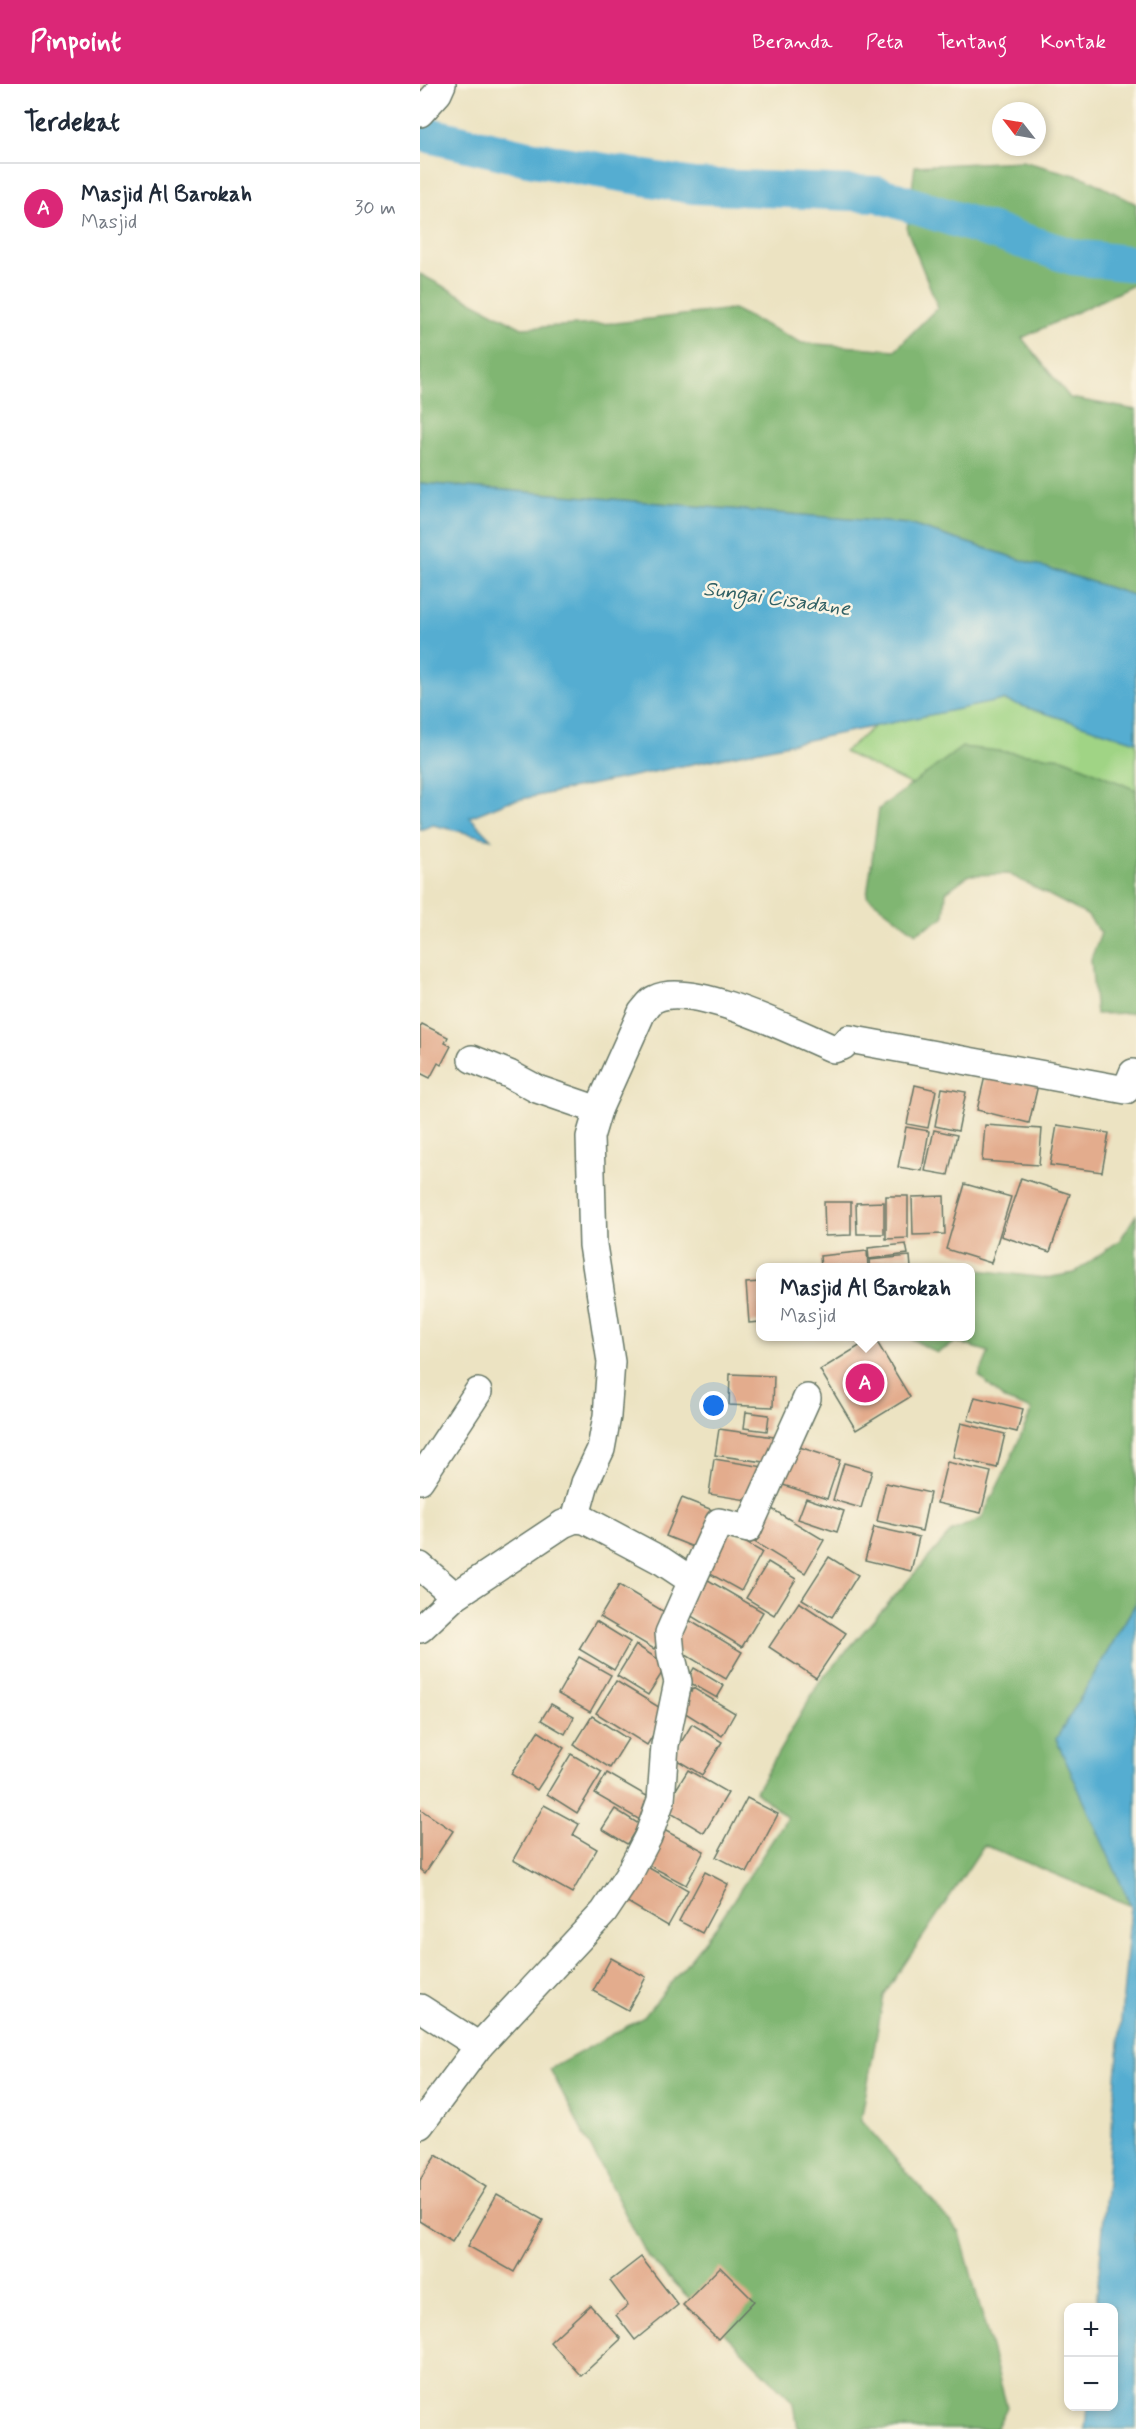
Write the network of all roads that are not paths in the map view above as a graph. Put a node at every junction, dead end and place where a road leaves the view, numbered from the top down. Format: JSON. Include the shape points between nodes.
{"nodes":[{"id":1,"x":440,"y":88,"type":"edge"},
{"id":2,"x":420,"y":113,"type":"edge"},
{"id":3,"x":472,"y":1059,"type":"dead end"},
{"id":4,"x":1136,"y":1074,"type":"edge"},
{"id":5,"x":598,"y":1110,"type":"junction"},
{"id":6,"x":478,"y":1392,"type":"dead end"},
{"id":7,"x":807,"y":1398,"type":"dead end"},
{"id":8,"x":420,"y":1480,"type":"edge"},
{"id":9,"x":575,"y":1519,"type":"junction"},
{"id":10,"x":420,"y":1566,"type":"edge"},
{"id":11,"x":692,"y":1581,"type":"junction"},
{"id":12,"x":455,"y":1596,"type":"junction"},
{"id":13,"x":420,"y":1629,"type":"edge"},
{"id":14,"x":420,"y":2008,"type":"edge"},
{"id":15,"x":479,"y":2046,"type":"junction"},
{"id":16,"x":420,"y":2125,"type":"edge"}],
"edges":[{"from":1,"to":2,"type":"street"},
{"from":3,"to":5,"type":"street","via":[[537,1089]]},
{"from":4,"to":5,"type":"street","via":[[1133,1073],[1126,1090],[849,1039],[834,1049],[734,1006],[680,994],[654,999],[642,1012]]},
{"from":5,"to":9,"type":"street","via":[[590,1137],[592,1235],[611,1362],[601,1449],[585,1483]]},
{"from":6,"to":8,"type":"street"},
{"from":7,"to":11,"type":"street","via":[[748,1529],[719,1522]]},
{"from":9,"to":11,"type":"street","via":[[585,1520]]},
{"from":9,"to":12,"type":"street"},
{"from":10,"to":12,"type":"street"},
{"from":11,"to":15,"type":"street","via":[[669,1633],[678,1682],[665,1745],[661,1800],[648,1837],[604,1912]]},
{"from":12,"to":13,"type":"street"},
{"from":14,"to":15,"type":"street"},
{"from":15,"to":16,"type":"street"}]}
